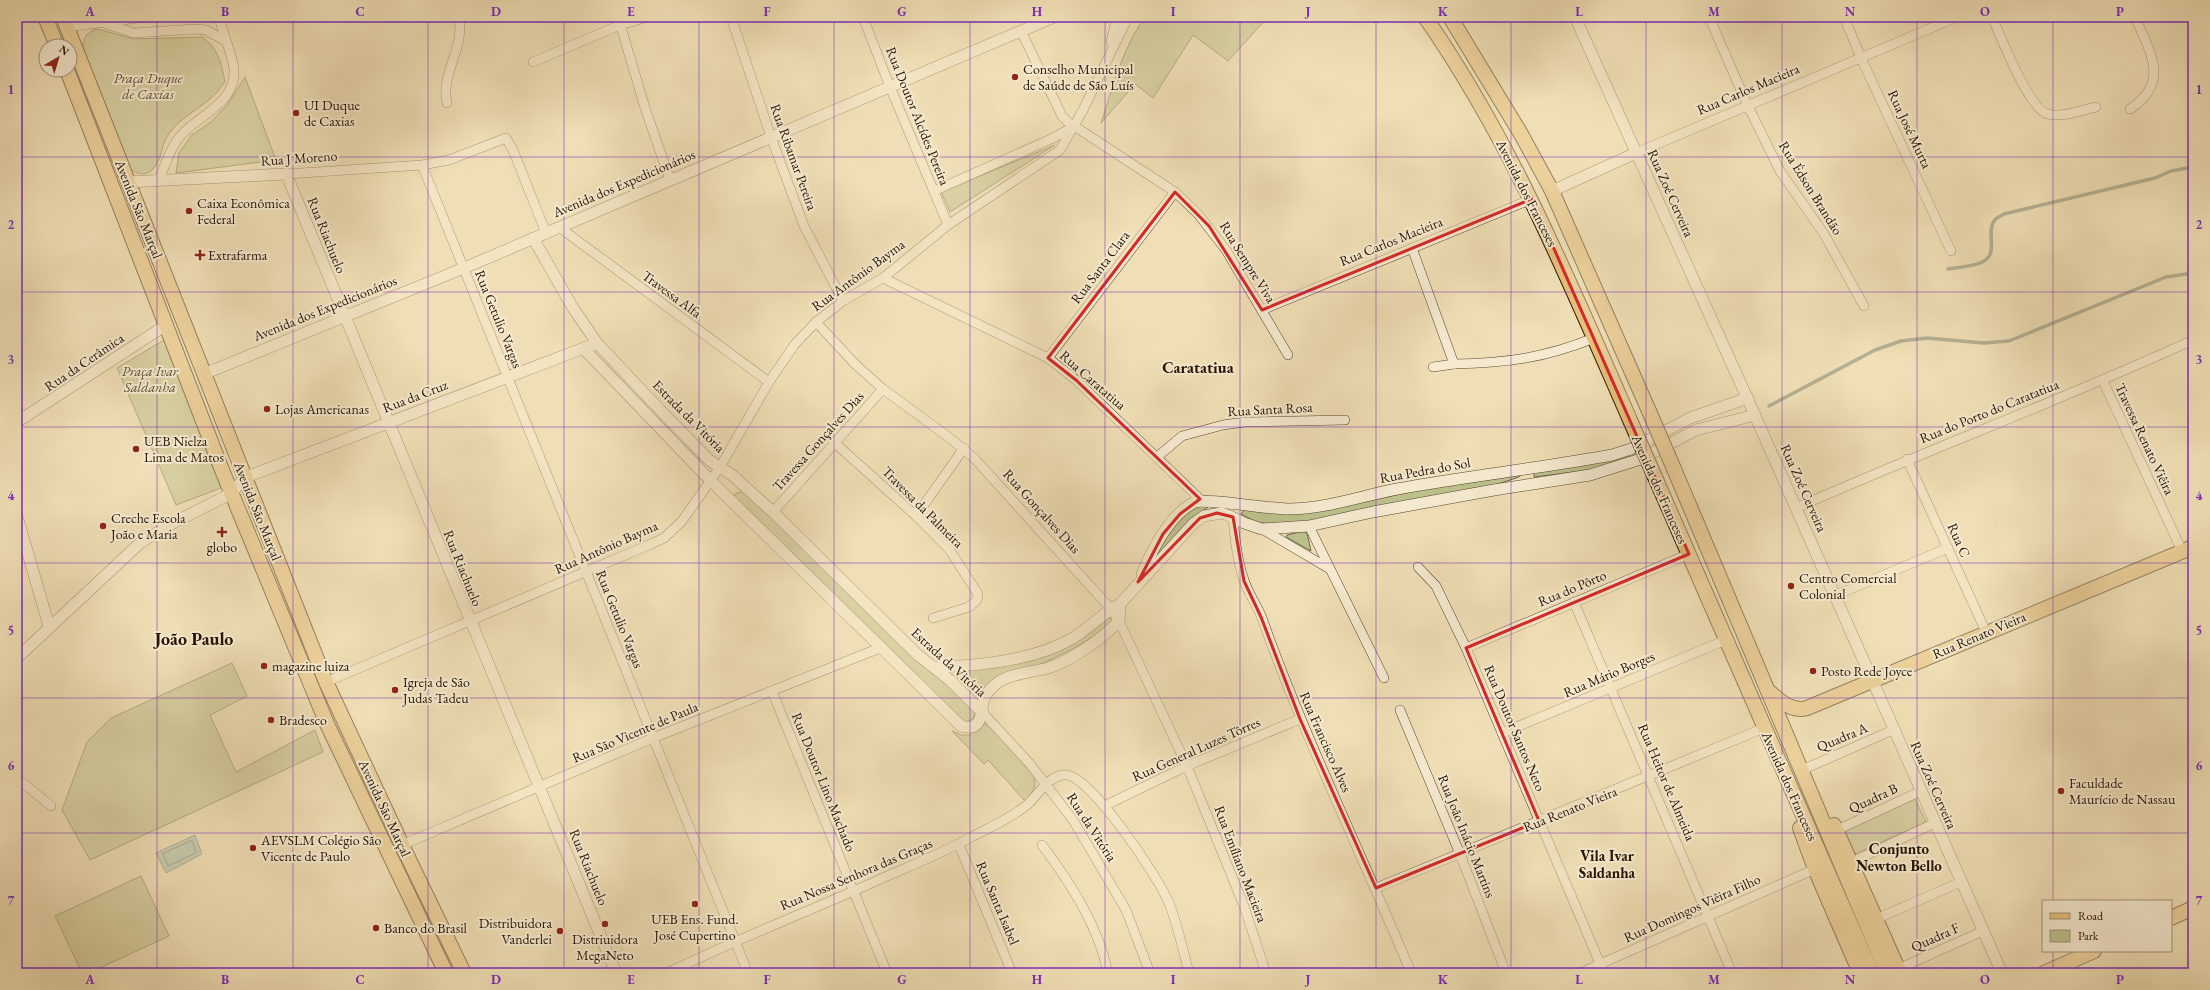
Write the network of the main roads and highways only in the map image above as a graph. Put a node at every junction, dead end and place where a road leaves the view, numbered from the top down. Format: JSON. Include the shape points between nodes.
{"nodes":[{"id":1,"x":45,"y":17,"type":"edge"},
{"id":2,"x":1424,"y":17,"type":"edge"},
{"id":3,"x":1450,"y":17,"type":"edge"},
{"id":4,"x":65,"y":22,"type":"edge"},
{"id":5,"x":54,"y":38,"type":"edge"},
{"id":6,"x":70,"y":78,"type":"edge"},
{"id":7,"x":2187,"y":549,"type":"edge"},
{"id":8,"x":1769,"y":691,"type":"junction"},
{"id":9,"x":1802,"y":770,"type":"junction"},
{"id":10,"x":1820,"y":866,"type":"junction"},
{"id":11,"x":2193,"y":908,"type":"edge"},
{"id":12,"x":2172,"y":918,"type":"edge"},
{"id":13,"x":2092,"y":952,"type":"edge"},
{"id":14,"x":1895,"y":972,"type":"edge"},
{"id":15,"x":446,"y":973,"type":"edge"},
{"id":16,"x":464,"y":973,"type":"edge"},
{"id":17,"x":1860,"y":973,"type":"edge"},
{"id":18,"x":1872,"y":973,"type":"edge"},
{"id":19,"x":2044,"y":973,"type":"edge"}],
"edges":[{"from":1,"to":5,"type":"main road"},
{"from":2,"to":10,"type":"main road","name":"Avenida dos Franceses","bridge":true,"via":[[1476,96],[1532,199],[1764,728]]},
{"from":3,"to":8,"type":"main road","name":"Avenida dos Franceses","bridge":true,"via":[[1521,134],[1552,191]]},
{"from":4,"to":16,"type":"main road","name":"Avenida São Marçal","via":[[326,682]]},
{"from":6,"to":15,"type":"main road","name":"Avenida São Marçal","via":[[232,493],[327,724]]},
{"from":7,"to":8,"type":"main road","name":"Rua Renato Vieira","via":[[1804,709],[1794,709],[1786,705]]},
{"from":8,"to":9,"type":"main road","name":"Avenida dos Franceses"},
{"from":9,"to":14,"type":"main road","name":"Avenida dos Franceses","via":[[1837,854]]},
{"from":9,"to":14,"type":"main road","via":[[1837,830],[1852,862]]},
{"from":10,"to":17,"type":"main road"},
{"from":10,"to":18,"type":"main road","name":"Avenida dos Franceses"},
{"from":11,"to":12,"type":"main road"},
{"from":13,"to":19,"type":"main road"}]}
